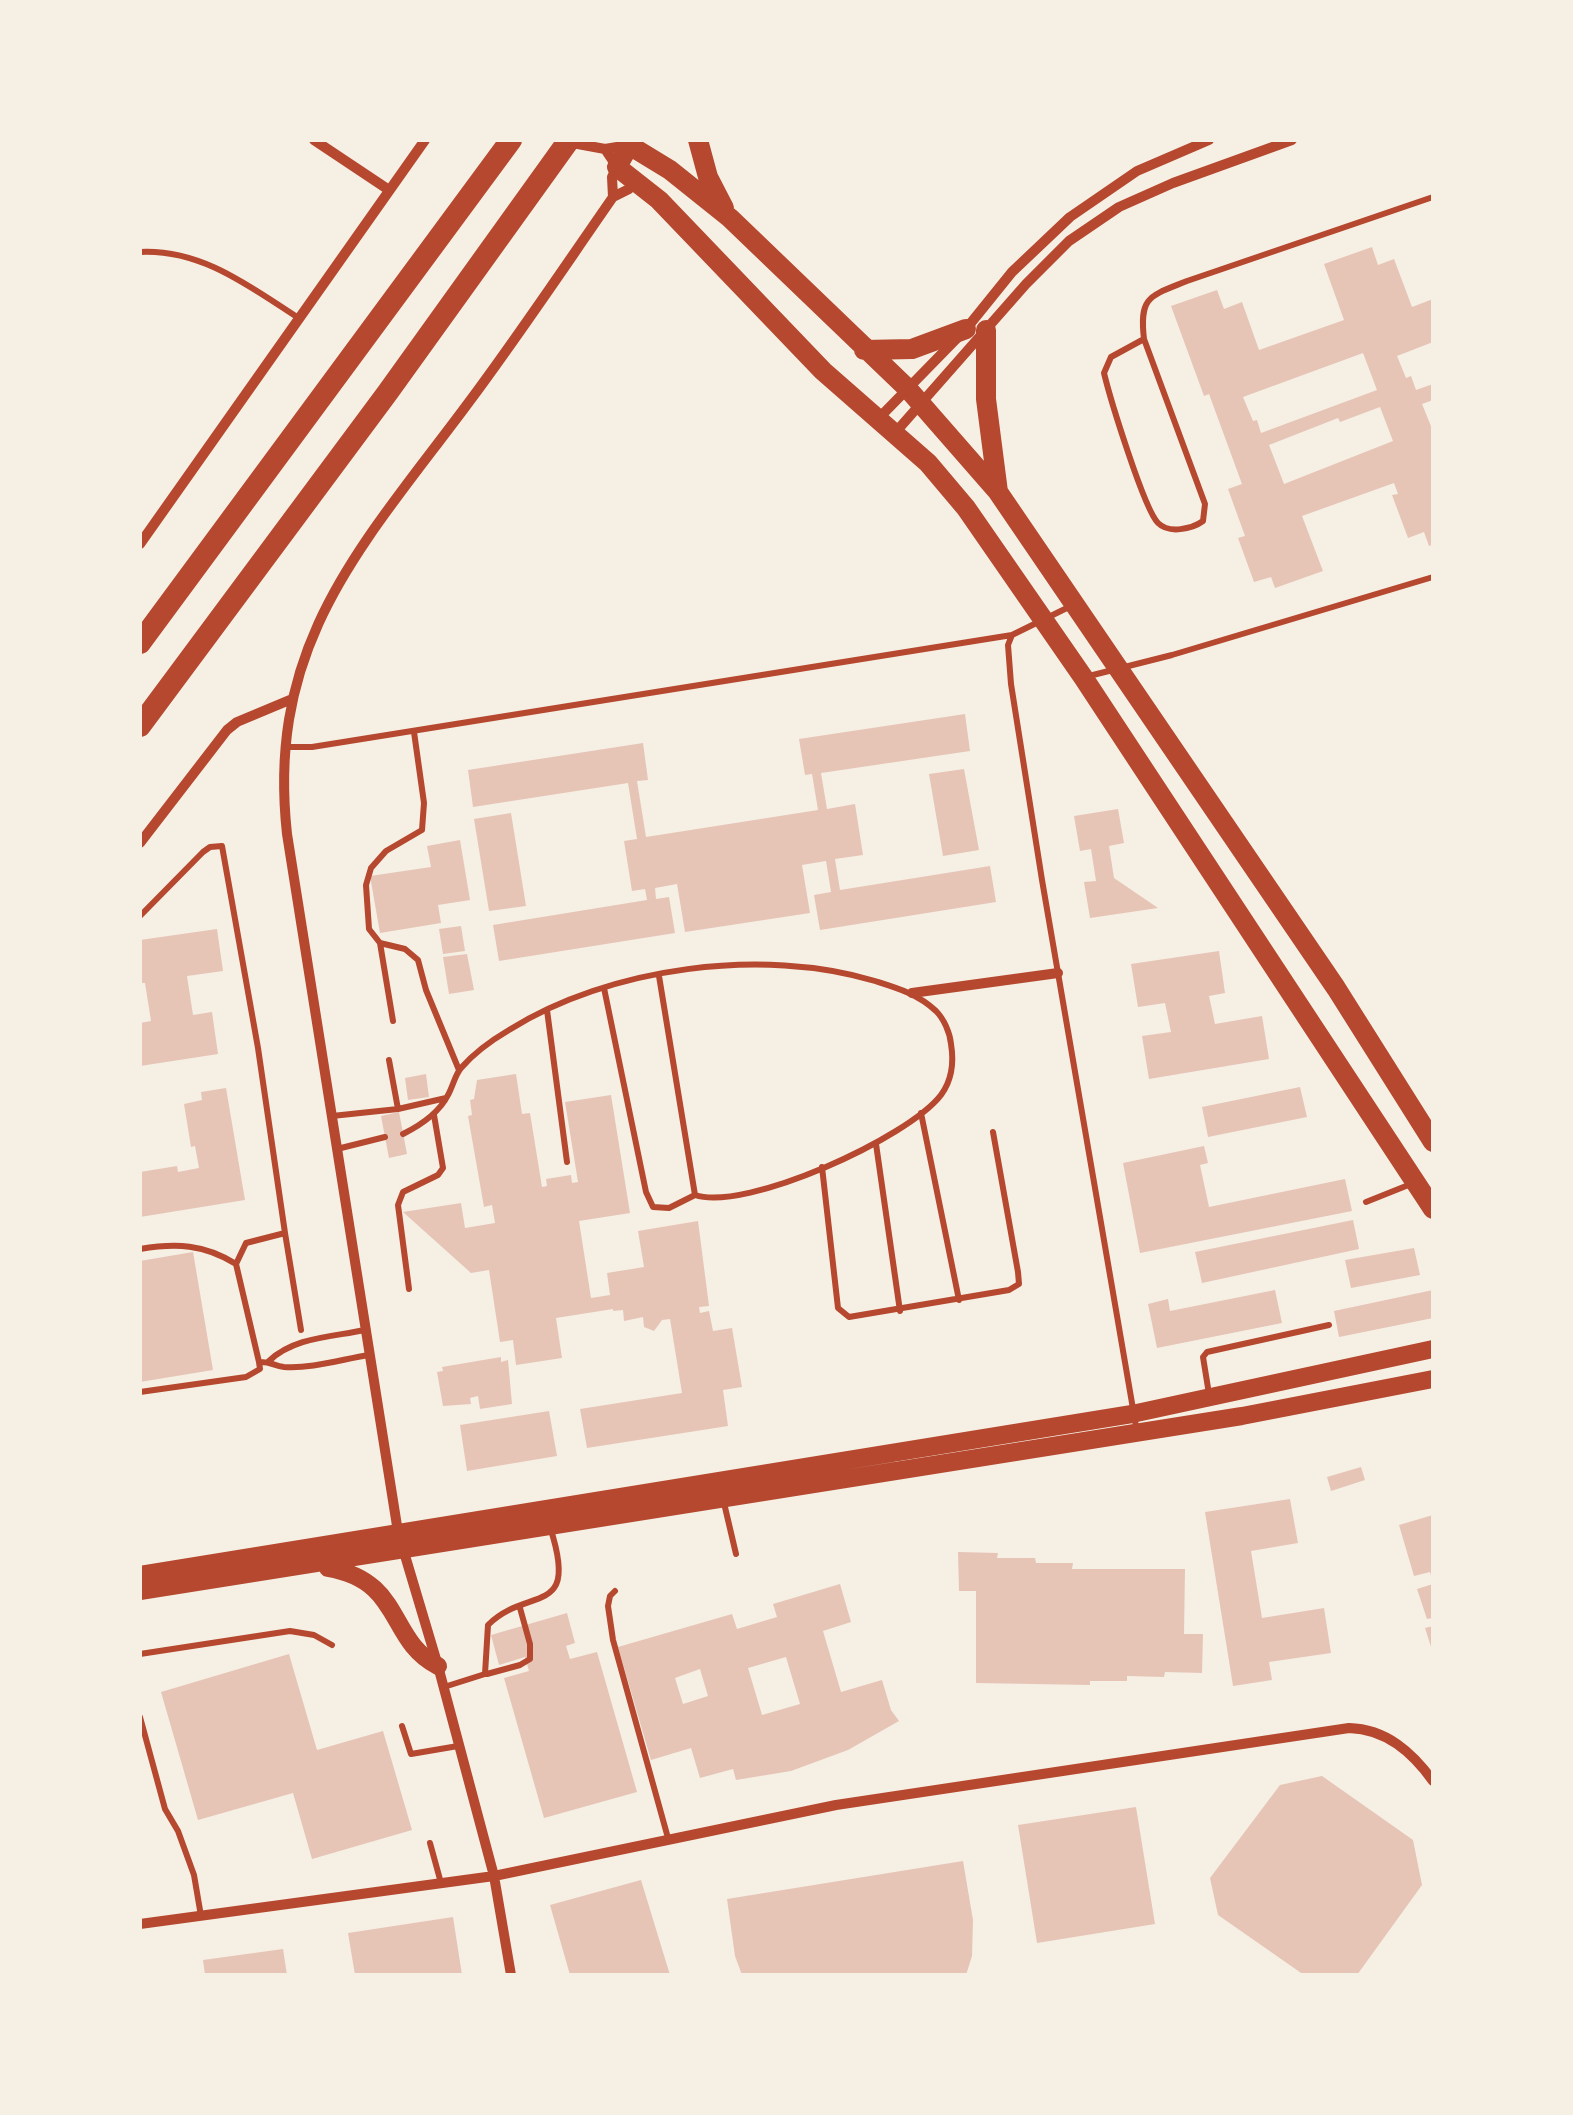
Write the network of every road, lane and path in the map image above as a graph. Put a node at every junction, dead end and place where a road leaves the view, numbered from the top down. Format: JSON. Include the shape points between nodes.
{"nodes":[{"id":1,"x":314,"y":140,"type":"edge"},
{"id":2,"x":426,"y":140,"type":"edge"},
{"id":3,"x":511,"y":140,"type":"edge"},
{"id":4,"x":556,"y":140,"type":"edge"},
{"id":5,"x":569,"y":140,"type":"edge"},
{"id":6,"x":698,"y":140,"type":"edge"},
{"id":7,"x":1209,"y":140,"type":"edge"},
{"id":8,"x":1292,"y":140,"type":"edge"},
{"id":9,"x":641,"y":145,"type":"edge"},
{"id":10,"x":613,"y":160,"type":"junction"},
{"id":11,"x":388,"y":190,"type":"junction"},
{"id":12,"x":612,"y":197,"type":"junction"},
{"id":13,"x":1433,"y":197,"type":"edge"},
{"id":14,"x":730,"y":218,"type":"junction"},
{"id":15,"x":140,"y":252,"type":"edge"},
{"id":16,"x":1012,"y":272,"type":"junction"},
{"id":17,"x":1026,"y":284,"type":"junction"},
{"id":18,"x":301,"y":319,"type":"junction"},
{"id":19,"x":976,"y":330,"type":"junction"},
{"id":20,"x":1144,"y":339,"type":"junction"},
{"id":21,"x":864,"y":350,"type":"junction"},
{"id":22,"x":914,"y":396,"type":"junction"},
{"id":23,"x":886,"y":427,"type":"junction"},
{"id":24,"x":998,"y":492,"type":"junction"},
{"id":25,"x":146,"y":528,"type":"edge"},
{"id":26,"x":140,"y":544,"type":"edge"},
{"id":27,"x":1433,"y":577,"type":"edge"},
{"id":28,"x":1074,"y":605,"type":"junction"},
{"id":29,"x":1042,"y":618,"type":"junction"},
{"id":30,"x":1012,"y":634,"type":"junction"},
{"id":31,"x":140,"y":643,"type":"edge"},
{"id":32,"x":1117,"y":668,"type":"junction"},
{"id":33,"x":1083,"y":677,"type":"junction"},
{"id":34,"x":292,"y":699,"type":"junction"},
{"id":35,"x":140,"y":726,"type":"edge"},
{"id":36,"x":414,"y":732,"type":"junction"},
{"id":37,"x":283,"y":747,"type":"junction"},
{"id":38,"x":140,"y":843,"type":"edge"},
{"id":39,"x":140,"y":916,"type":"edge"},
{"id":40,"x":380,"y":943,"type":"junction"},
{"id":41,"x":1058,"y":972,"type":"junction"},
{"id":42,"x":659,"y":976,"type":"junction"},
{"id":43,"x":604,"y":988,"type":"junction"},
{"id":44,"x":912,"y":993,"type":"junction"},
{"id":45,"x":547,"y":1010,"type":"junction"},
{"id":46,"x":393,"y":1021,"type":"dead end"},
{"id":47,"x":389,"y":1060,"type":"dead end"},
{"id":48,"x":459,"y":1070,"type":"junction"},
{"id":49,"x":448,"y":1097,"type":"junction"},
{"id":50,"x":398,"y":1109,"type":"junction"},
{"id":51,"x":921,"y":1113,"type":"junction"},
{"id":52,"x":434,"y":1114,"type":"junction"},
{"id":53,"x":332,"y":1116,"type":"junction"},
{"id":54,"x":993,"y":1132,"type":"dead end"},
{"id":55,"x":403,"y":1134,"type":"dead end"},
{"id":56,"x":1430,"y":1135,"type":"edge"},
{"id":57,"x":385,"y":1137,"type":"dead end"},
{"id":58,"x":876,"y":1144,"type":"junction"},
{"id":59,"x":338,"y":1149,"type":"junction"},
{"id":60,"x":567,"y":1162,"type":"dead end"},
{"id":61,"x":822,"y":1167,"type":"junction"},
{"id":62,"x":1415,"y":1182,"type":"junction"},
{"id":63,"x":695,"y":1195,"type":"junction"},
{"id":64,"x":1366,"y":1202,"type":"dead end"},
{"id":65,"x":1433,"y":1209,"type":"edge"},
{"id":66,"x":285,"y":1233,"type":"junction"},
{"id":67,"x":140,"y":1250,"type":"edge"},
{"id":68,"x":236,"y":1264,"type":"junction"},
{"id":69,"x":410,"y":1289,"type":"dead end"},
{"id":70,"x":959,"y":1300,"type":"junction"},
{"id":71,"x":900,"y":1311,"type":"junction"},
{"id":72,"x":1329,"y":1324,"type":"dead end"},
{"id":73,"x":301,"y":1330,"type":"dead end"},
{"id":74,"x":366,"y":1330,"type":"junction"},
{"id":75,"x":1433,"y":1349,"type":"edge"},
{"id":76,"x":370,"y":1355,"type":"junction"},
{"id":77,"x":264,"y":1362,"type":"junction"},
{"id":78,"x":1433,"y":1378,"type":"edge"},
{"id":79,"x":140,"y":1392,"type":"edge"},
{"id":80,"x":1209,"y":1396,"type":"junction"},
{"id":81,"x":1132,"y":1414,"type":"junction"},
{"id":82,"x":1138,"y":1433,"type":"junction"},
{"id":83,"x":721,"y":1491,"type":"junction"},
{"id":84,"x":547,"y":1519,"type":"junction"},
{"id":85,"x":398,"y":1532,"type":"junction"},
{"id":86,"x":403,"y":1552,"type":"junction"},
{"id":87,"x":736,"y":1554,"type":"dead end"},
{"id":88,"x":305,"y":1566,"type":"junction"},
{"id":89,"x":140,"y":1575,"type":"edge"},
{"id":90,"x":140,"y":1590,"type":"edge"},
{"id":91,"x":615,"y":1591,"type":"dead end"},
{"id":92,"x":520,"y":1608,"type":"junction"},
{"id":93,"x":332,"y":1645,"type":"dead end"},
{"id":94,"x":140,"y":1654,"type":"edge"},
{"id":95,"x":438,"y":1666,"type":"junction"},
{"id":96,"x":486,"y":1674,"type":"junction"},
{"id":97,"x":444,"y":1687,"type":"junction"},
{"id":98,"x":140,"y":1718,"type":"edge"},
{"id":99,"x":402,"y":1726,"type":"dead end"},
{"id":100,"x":460,"y":1746,"type":"junction"},
{"id":101,"x":1433,"y":1781,"type":"edge"},
{"id":102,"x":668,"y":1838,"type":"junction"},
{"id":103,"x":430,"y":1842,"type":"dead end"},
{"id":104,"x":494,"y":1876,"type":"junction"},
{"id":105,"x":441,"y":1884,"type":"junction"},
{"id":106,"x":201,"y":1917,"type":"junction"},
{"id":107,"x":140,"y":1924,"type":"edge"},
{"id":108,"x":511,"y":1975,"type":"edge"}],
"edges":[{"from":1,"to":11,"type":"street"},
{"from":2,"to":11,"type":"street"},
{"from":3,"to":31,"type":"highway"},
{"from":4,"to":10,"type":"street"},
{"from":5,"to":35,"type":"highway"},
{"from":6,"to":14,"type":"main road"},
{"from":7,"to":16,"type":"street","via":[[1137,171],[1096,198]]},
{"from":8,"to":17,"type":"street","via":[[1119,207],[1069,241]]},
{"from":9,"to":10,"type":"main road"},
{"from":9,"to":14,"type":"main road"},
{"from":10,"to":12,"type":"street"},
{"from":10,"to":12,"type":"street","via":[[629,189]]},
{"from":10,"to":23,"type":"main road"},
{"from":11,"to":18,"type":"street"},
{"from":12,"to":34,"type":"street","via":[[330,595]]},
{"from":13,"to":20,"type":"lane","via":[[1159,292],[1141,314]]},
{"from":14,"to":21,"type":"main road"},
{"from":15,"to":18,"type":"lane","via":[[219,268]]},
{"from":16,"to":17,"type":"street"},
{"from":16,"to":19,"type":"street"},
{"from":17,"to":19,"type":"street"},
{"from":18,"to":25,"type":"street"},
{"from":19,"to":21,"type":"main road","via":[[912,348]]},
{"from":19,"to":22,"type":"street"},
{"from":19,"to":22,"type":"street"},
{"from":19,"to":24,"type":"main road"},
{"from":20,"to":20,"type":"lane","via":[[1204,504],[1203,521],[1186,528],[1158,523],[1104,373],[1111,357]]},
{"from":21,"to":22,"type":"main road"},
{"from":22,"to":23,"type":"street"},
{"from":22,"to":23,"type":"street"},
{"from":22,"to":24,"type":"main road"},
{"from":23,"to":29,"type":"main road","via":[[966,508]]},
{"from":24,"to":28,"type":"main road"},
{"from":25,"to":26,"type":"street"},
{"from":27,"to":32,"type":"lane"},
{"from":28,"to":29,"type":"lane"},
{"from":28,"to":32,"type":"main road"},
{"from":29,"to":30,"type":"lane"},
{"from":29,"to":33,"type":"main road"},
{"from":30,"to":36,"type":"lane"},
{"from":30,"to":41,"type":"lane","via":[[1011,684]]},
{"from":32,"to":33,"type":"lane"},
{"from":32,"to":56,"type":"main road"},
{"from":33,"to":62,"type":"main road"},
{"from":34,"to":37,"type":"street"},
{"from":34,"to":38,"type":"street","via":[[227,730]]},
{"from":36,"to":37,"type":"lane"},
{"from":36,"to":40,"type":"lane","via":[[425,818],[422,830],[371,868],[369,929]]},
{"from":37,"to":53,"type":"street","via":[[287,834]]},
{"from":39,"to":66,"type":"lane","via":[[203,852],[222,846]]},
{"from":40,"to":46,"type":"lane"},
{"from":40,"to":48,"type":"lane","via":[[418,960]]},
{"from":41,"to":44,"type":"street"},
{"from":41,"to":81,"type":"lane"},
{"from":42,"to":43,"type":"lane"},
{"from":42,"to":44,"type":"lane","via":[[764,962],[855,975]]},
{"from":42,"to":63,"type":"lane"},
{"from":43,"to":45,"type":"lane"},
{"from":43,"to":63,"type":"lane","via":[[646,1192],[653,1207],[669,1208]]},
{"from":44,"to":51,"type":"lane","via":[[938,1012],[953,1058],[941,1094]]},
{"from":45,"to":48,"type":"lane","via":[[510,1029]]},
{"from":45,"to":60,"type":"lane"},
{"from":47,"to":50,"type":"lane"},
{"from":48,"to":49,"type":"lane"},
{"from":49,"to":50,"type":"lane"},
{"from":49,"to":52,"type":"lane"},
{"from":50,"to":53,"type":"lane"},
{"from":51,"to":58,"type":"lane"},
{"from":51,"to":70,"type":"lane"},
{"from":52,"to":55,"type":"lane"},
{"from":52,"to":69,"type":"lane","via":[[443,1168],[402,1192],[398,1205]]},
{"from":53,"to":59,"type":"street"},
{"from":54,"to":70,"type":"lane","via":[[1018,1284]]},
{"from":57,"to":59,"type":"lane"},
{"from":58,"to":61,"type":"lane"},
{"from":58,"to":71,"type":"lane"},
{"from":59,"to":74,"type":"street"},
{"from":61,"to":63,"type":"lane","via":[[719,1200]]},
{"from":61,"to":71,"type":"lane","via":[[838,1308],[849,1317]]},
{"from":62,"to":64,"type":"lane"},
{"from":62,"to":65,"type":"main road"},
{"from":66,"to":68,"type":"lane","via":[[246,1243]]},
{"from":66,"to":73,"type":"lane"},
{"from":67,"to":68,"type":"lane","via":[[195,1246]]},
{"from":68,"to":77,"type":"lane"},
{"from":70,"to":71,"type":"lane"},
{"from":72,"to":80,"type":"lane","via":[[1207,1352]]},
{"from":74,"to":76,"type":"street"},
{"from":74,"to":77,"type":"lane","via":[[296,1344]]},
{"from":75,"to":80,"type":"main road"},
{"from":76,"to":77,"type":"lane","via":[[299,1366]]},
{"from":76,"to":85,"type":"street"},
{"from":77,"to":79,"type":"lane","via":[[246,1377]]},
{"from":78,"to":82,"type":"main road"},
{"from":80,"to":81,"type":"main road"},
{"from":81,"to":82,"type":"lane"},
{"from":81,"to":83,"type":"main road"},
{"from":82,"to":83,"type":"main road"},
{"from":83,"to":84,"type":"main road"},
{"from":83,"to":87,"type":"lane"},
{"from":84,"to":85,"type":"main road"},
{"from":84,"to":86,"type":"main road"},
{"from":84,"to":92,"type":"lane","via":[[560,1564],[554,1586]]},
{"from":85,"to":86,"type":"street"},
{"from":85,"to":89,"type":"main road"},
{"from":86,"to":88,"type":"main road"},
{"from":86,"to":95,"type":"street"},
{"from":88,"to":90,"type":"main road"},
{"from":88,"to":95,"type":"main road","via":[[362,1577]]},
{"from":91,"to":102,"type":"lane","via":[[608,1606],[613,1640]]},
{"from":92,"to":96,"type":"lane","via":[[488,1625]]},
{"from":92,"to":96,"type":"lane","via":[[530,1659]]},
{"from":93,"to":94,"type":"lane","via":[[290,1631]]},
{"from":95,"to":97,"type":"street"},
{"from":96,"to":97,"type":"lane"},
{"from":97,"to":100,"type":"street"},
{"from":98,"to":106,"type":"lane","via":[[165,1809],[194,1875]]},
{"from":99,"to":100,"type":"lane","via":[[411,1754]]},
{"from":100,"to":104,"type":"street"},
{"from":101,"to":102,"type":"street","via":[[1386,1737],[1349,1728],[836,1804]]},
{"from":102,"to":104,"type":"street"},
{"from":103,"to":105,"type":"lane"},
{"from":104,"to":105,"type":"street"},
{"from":104,"to":108,"type":"street"},
{"from":105,"to":106,"type":"street"},
{"from":106,"to":107,"type":"street"}]}
